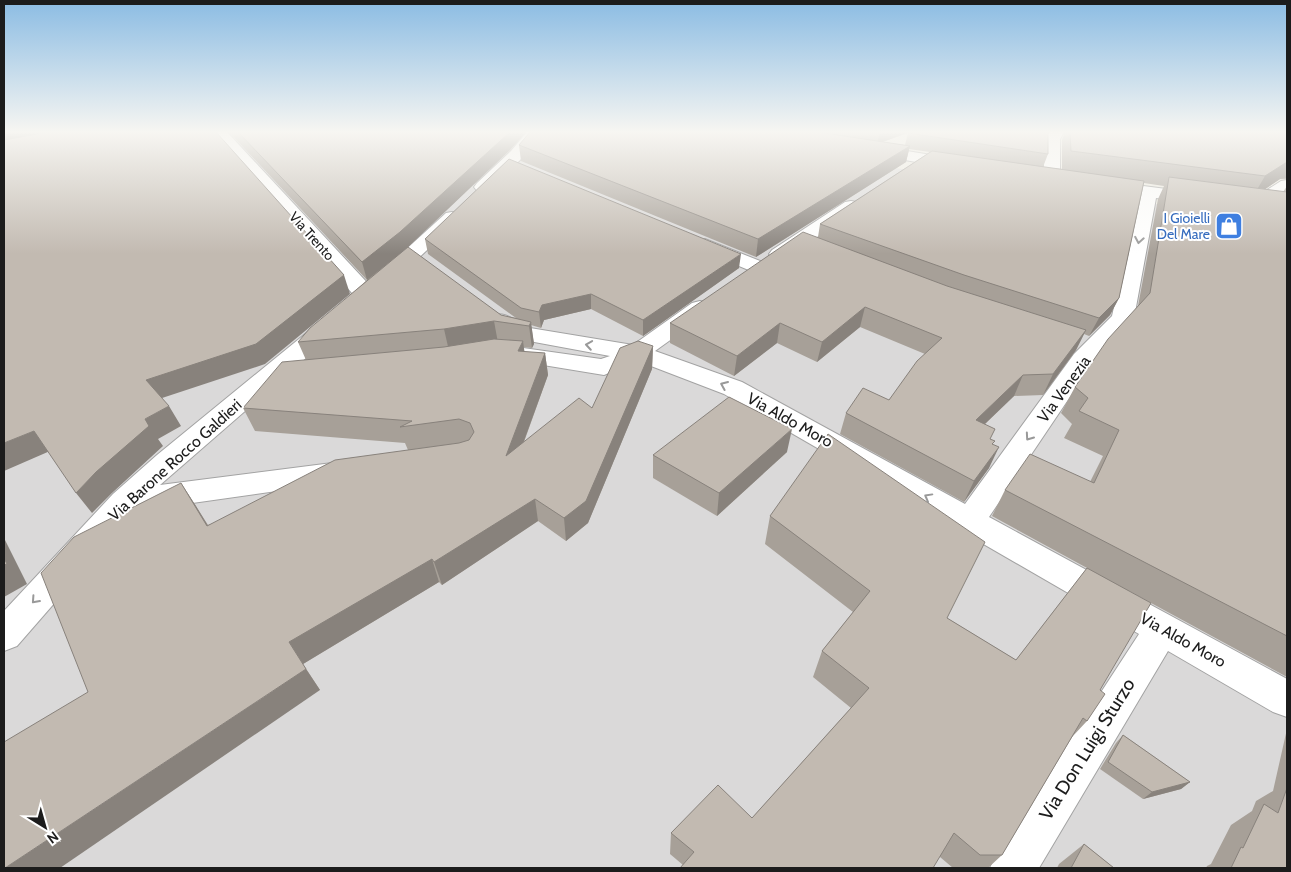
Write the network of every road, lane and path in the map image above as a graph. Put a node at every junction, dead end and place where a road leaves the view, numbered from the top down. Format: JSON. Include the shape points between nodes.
{"nodes":[{"id":1,"x":256,"y":173,"type":"edge"},
{"id":2,"x":506,"y":173,"type":"edge"},
{"id":3,"x":1052,"y":173,"type":"edge"},
{"id":4,"x":1033,"y":175,"type":"edge"},
{"id":5,"x":1052,"y":178,"type":"junction"},
{"id":6,"x":1071,"y":181,"type":"edge"},
{"id":7,"x":1090,"y":184,"type":"edge"},
{"id":8,"x":1287,"y":185,"type":"edge"},
{"id":9,"x":1148,"y":192,"type":"junction"},
{"id":10,"x":869,"y":194,"type":"edge"},
{"id":11,"x":1217,"y":200,"type":"edge"},
{"id":12,"x":1236,"y":202,"type":"edge"},
{"id":13,"x":1273,"y":202,"type":"edge"},
{"id":14,"x":686,"y":237,"type":"edge"},
{"id":15,"x":798,"y":241,"type":"junction"},
{"id":16,"x":825,"y":251,"type":"edge"},
{"id":17,"x":366,"y":295,"type":"junction"},
{"id":18,"x":718,"y":296,"type":"edge"},
{"id":19,"x":481,"y":306,"type":"edge"},
{"id":20,"x":637,"y":353,"type":"junction"},
{"id":21,"x":488,"y":354,"type":"edge"},
{"id":22,"x":308,"y":373,"type":"edge"},
{"id":23,"x":268,"y":377,"type":"junction"},
{"id":24,"x":366,"y":468,"type":"edge"},
{"id":25,"x":124,"y":502,"type":"junction"},
{"id":26,"x":970,"y":521,"type":"junction"},
{"id":27,"x":1162,"y":629,"type":"junction"},
{"id":28,"x":4,"y":634,"type":"edge"},
{"id":29,"x":1287,"y":699,"type":"edge"},
{"id":30,"x":1013,"y":868,"type":"edge"}],
"edges":[{"from":1,"to":17,"type":"street","name":"Via Trento"},
{"from":2,"to":17,"type":"street","name":"Via Barone Rocco Galdieri","via":[[470,199],[420,261]]},
{"from":3,"to":5,"type":"street"},
{"from":4,"to":5,"type":"street"},
{"from":5,"to":6,"type":"street"},
{"from":7,"to":9,"type":"street"},
{"from":8,"to":13,"type":"street"},
{"from":9,"to":11,"type":"street"},
{"from":9,"to":26,"type":"street","name":"Via Venezia","one_way":true,"via":[[1123,318],[1086,344],[1083,359]]},
{"from":10,"to":15,"type":"street"},
{"from":12,"to":13,"type":"street"},
{"from":14,"to":15,"type":"street","via":[[750,273]]},
{"from":15,"to":16,"type":"street"},
{"from":17,"to":23,"type":"street","name":"Via Barone Rocco Galdieri"},
{"from":18,"to":20,"type":"street"},
{"from":20,"to":19,"type":"street","name":"Via Aldo Moro","one_way":true,"via":[[526,334]]},
{"from":20,"to":21,"type":"street","via":[[604,367],[523,354]]},
{"from":26,"to":20,"type":"street","name":"Via Aldo Moro","one_way":true,"via":[[733,388]]},
{"from":22,"to":23,"type":"street"},
{"from":23,"to":25,"type":"street","name":"Via Barone Rocco Galdieri"},
{"from":24,"to":25,"type":"street"},
{"from":25,"to":28,"type":"street","name":"Via Barone Rocco Galdieri","one_way":true},
{"from":26,"to":27,"type":"street","name":"Via Aldo Moro"},
{"from":27,"to":29,"type":"street","name":"Via Aldo Moro"},
{"from":27,"to":30,"type":"street","name":"Via Don Luigi Sturzo"}]}
